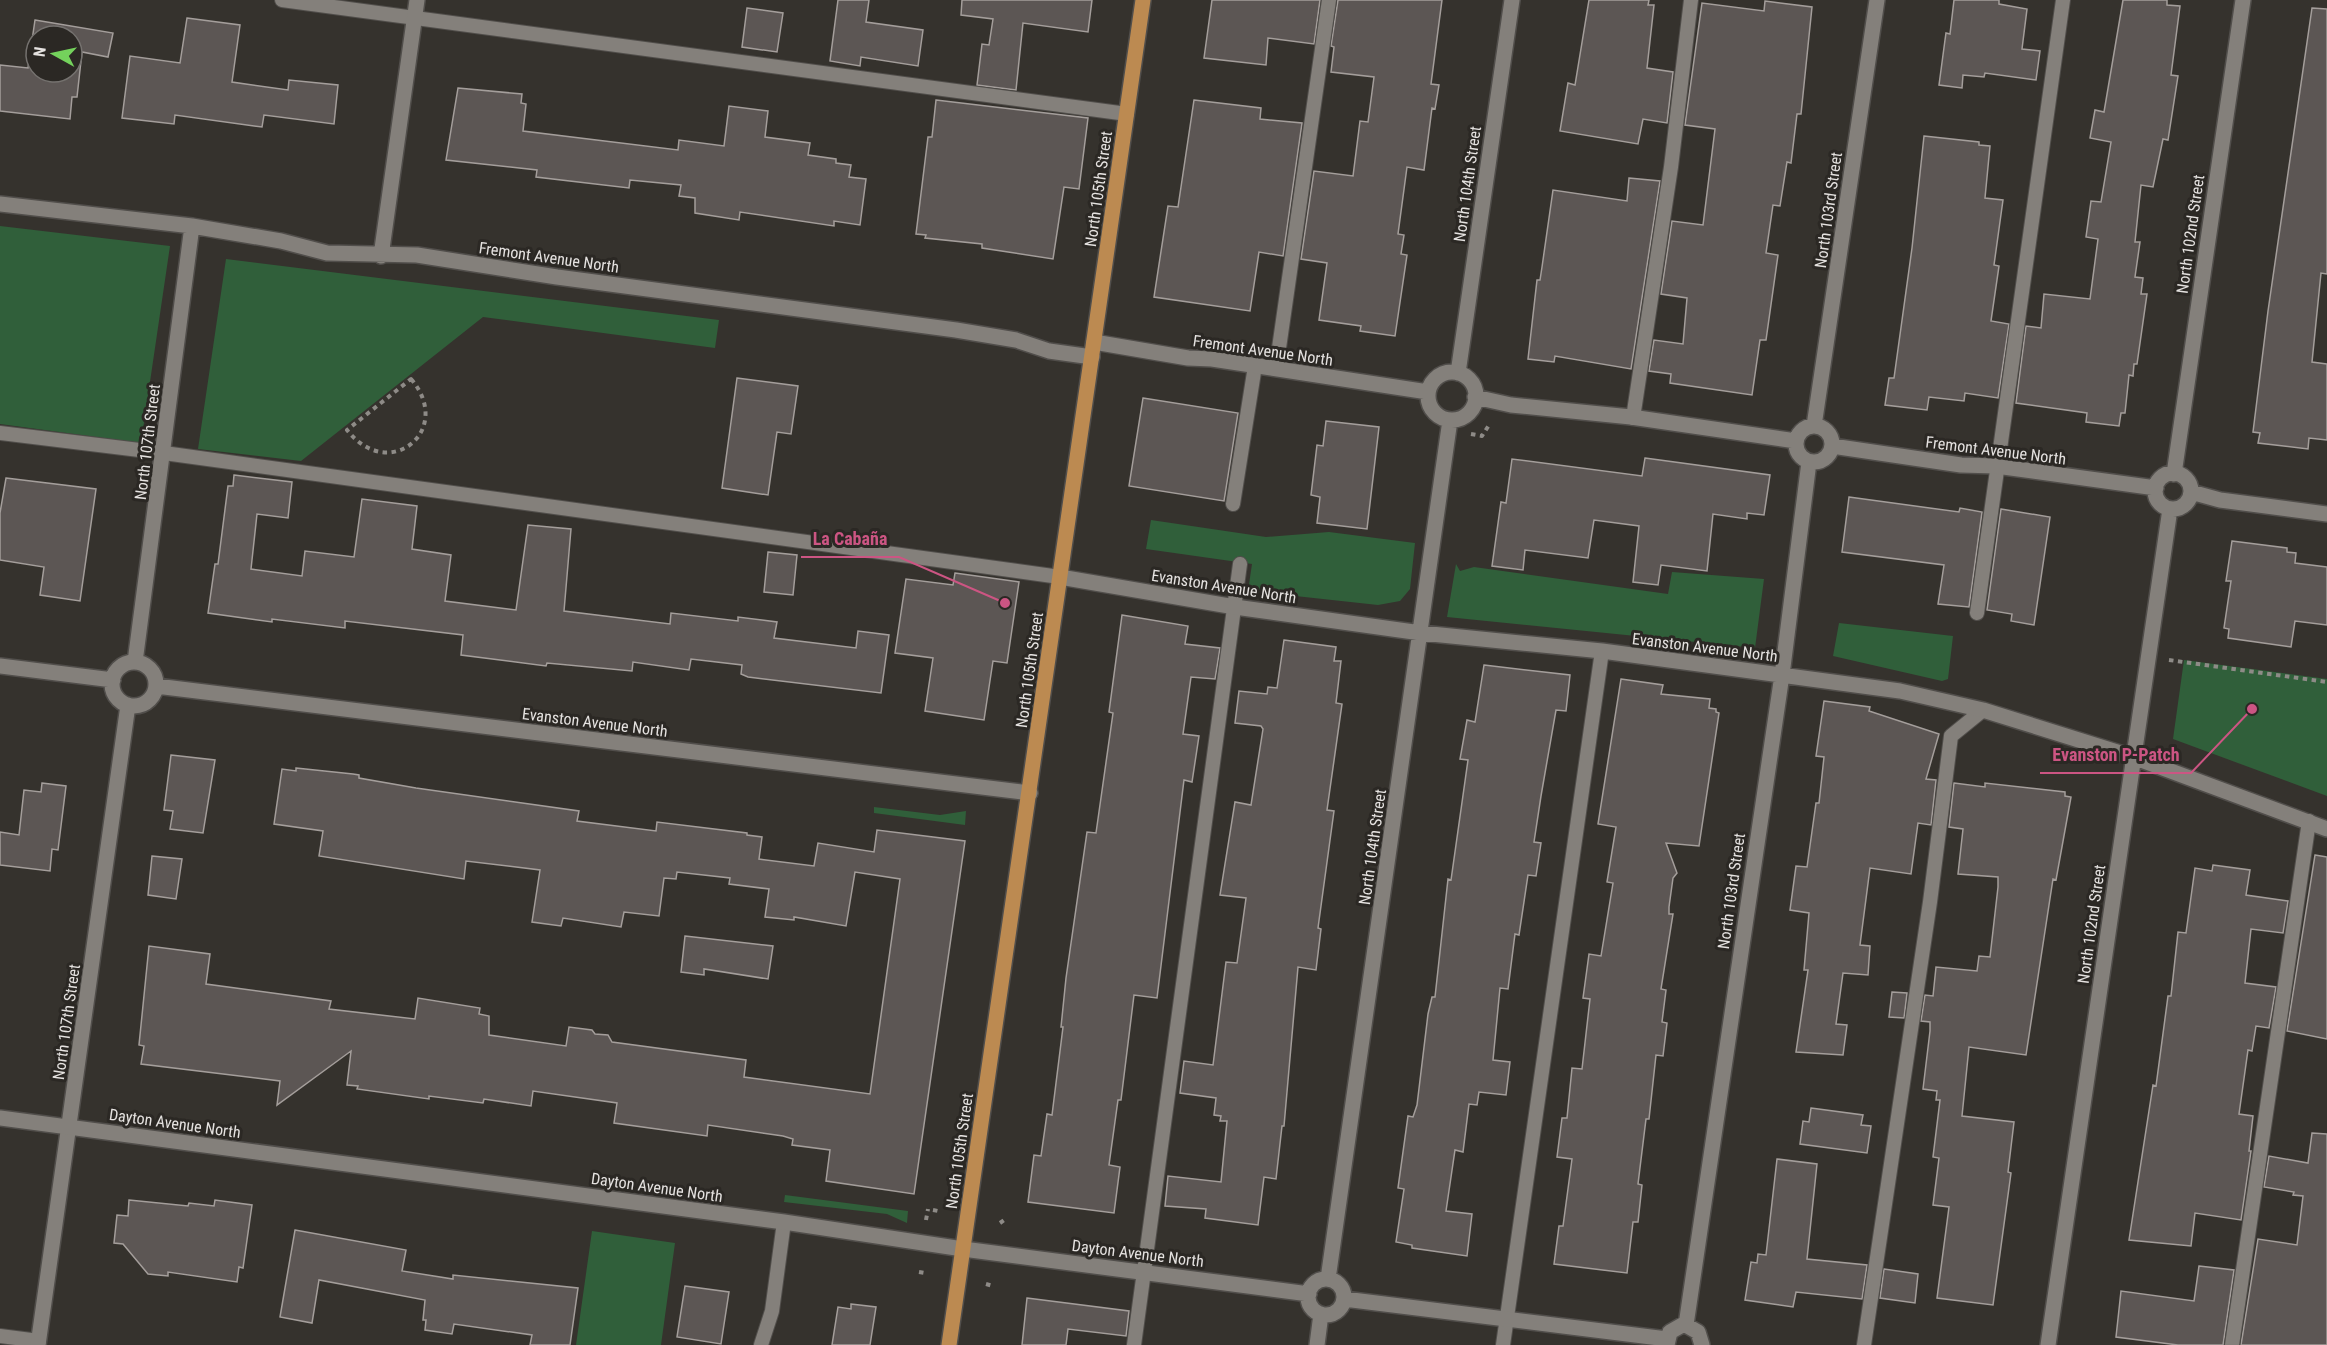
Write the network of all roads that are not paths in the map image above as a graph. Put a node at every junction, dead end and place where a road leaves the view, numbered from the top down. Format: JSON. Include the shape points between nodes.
{"nodes":[{"id":1,"x":282,"y":0,"type":"edge"},
{"id":2,"x":417,"y":0,"type":"edge"},
{"id":3,"x":1143,"y":0,"type":"edge"},
{"id":4,"x":1329,"y":0,"type":"edge"},
{"id":5,"x":1512,"y":0,"type":"edge"},
{"id":6,"x":1691,"y":0,"type":"edge"},
{"id":7,"x":1877,"y":0,"type":"edge"},
{"id":8,"x":2064,"y":0,"type":"edge"},
{"id":9,"x":2243,"y":0,"type":"edge"},
{"id":10,"x":416,"y":16,"type":"junction"},
{"id":11,"x":1127,"y":114,"type":"junction"},
{"id":12,"x":0,"y":204,"type":"edge"},
{"id":13,"x":192,"y":226,"type":"junction"},
{"id":14,"x":381,"y":256,"type":"junction"},
{"id":15,"x":1093,"y":350,"type":"junction"},
{"id":16,"x":1255,"y":366,"type":"junction"},
{"id":17,"x":1276,"y":369,"type":"junction"},
{"id":18,"x":1458,"y":373,"type":"junction"},
{"id":19,"x":1428,"y":392,"type":"junction"},
{"id":20,"x":1475,"y":397,"type":"junction"},
{"id":21,"x":1634,"y":418,"type":"junction"},
{"id":22,"x":1450,"y":420,"type":"junction"},
{"id":23,"x":1814,"y":426,"type":"junction"},
{"id":24,"x":0,"y":433,"type":"edge"},
{"id":25,"x":1796,"y":441,"type":"junction"},
{"id":26,"x":1832,"y":446,"type":"junction"},
{"id":27,"x":164,"y":453,"type":"junction"},
{"id":28,"x":1809,"y":462,"type":"junction"},
{"id":29,"x":1996,"y":466,"type":"junction"},
{"id":30,"x":2174,"y":474,"type":"junction"},
{"id":31,"x":2156,"y":488,"type":"junction"},
{"id":32,"x":2191,"y":492,"type":"junction"},
{"id":33,"x":1233,"y":504,"type":"dead end"},
{"id":34,"x":2170,"y":509,"type":"junction"},
{"id":35,"x":2327,"y":514,"type":"edge"},
{"id":36,"x":1240,"y":564,"type":"dead end"},
{"id":37,"x":1060,"y":577,"type":"junction"},
{"id":38,"x":1235,"y":607,"type":"junction"},
{"id":39,"x":1977,"y":613,"type":"dead end"},
{"id":40,"x":1421,"y":633,"type":"junction"},
{"id":41,"x":1602,"y":651,"type":"junction"},
{"id":42,"x":135,"y":662,"type":"junction"},
{"id":43,"x":0,"y":666,"type":"edge"},
{"id":44,"x":1782,"y":675,"type":"junction"},
{"id":45,"x":113,"y":681,"type":"junction"},
{"id":46,"x":156,"y":687,"type":"junction"},
{"id":47,"x":128,"y":705,"type":"junction"},
{"id":48,"x":1983,"y":710,"type":"junction"},
{"id":49,"x":2133,"y":757,"type":"junction"},
{"id":50,"x":1030,"y":793,"type":"junction"},
{"id":51,"x":2309,"y":821,"type":"junction"},
{"id":52,"x":2327,"y":829,"type":"edge"},
{"id":53,"x":0,"y":1118,"type":"edge"},
{"id":54,"x":69,"y":1127,"type":"junction"},
{"id":55,"x":784,"y":1222,"type":"junction"},
{"id":56,"x":963,"y":1249,"type":"junction"},
{"id":57,"x":1145,"y":1272,"type":"junction"},
{"id":58,"x":1328,"y":1279,"type":"junction"},
{"id":59,"x":1309,"y":1293,"type":"junction"},
{"id":60,"x":1344,"y":1299,"type":"junction"},
{"id":61,"x":1321,"y":1314,"type":"junction"},
{"id":62,"x":1507,"y":1318,"type":"junction"},
{"id":63,"x":1686,"y":1325,"type":"junction"},
{"id":64,"x":0,"y":1336,"type":"edge"},
{"id":65,"x":1667,"y":1342,"type":"edge"},
{"id":66,"x":39,"y":1343,"type":"edge"},
{"id":67,"x":761,"y":1345,"type":"edge"},
{"id":68,"x":949,"y":1345,"type":"edge"},
{"id":69,"x":1134,"y":1345,"type":"edge"},
{"id":70,"x":1317,"y":1345,"type":"edge"},
{"id":71,"x":1503,"y":1345,"type":"edge"},
{"id":72,"x":1702,"y":1345,"type":"edge"},
{"id":73,"x":1864,"y":1345,"type":"edge"},
{"id":74,"x":2048,"y":1345,"type":"edge"},
{"id":75,"x":2232,"y":1345,"type":"edge"}],
"edges":[{"from":1,"to":10,"type":"lane"},
{"from":2,"to":10,"type":"street"},
{"from":3,"to":11,"type":"main road","name":"North 105th Street"},
{"from":4,"to":17,"type":"lane"},
{"from":5,"to":18,"type":"street","name":"North 104th Street"},
{"from":6,"to":21,"type":"lane"},
{"from":7,"to":23,"type":"street","name":"North 103rd Street"},
{"from":8,"to":29,"type":"lane"},
{"from":9,"to":30,"type":"street","name":"North 102nd Street"},
{"from":10,"to":11,"type":"lane"},
{"from":10,"to":14,"type":"street"},
{"from":11,"to":15,"type":"main road","name":"North 105th Street"},
{"from":12,"to":13,"type":"street","name":"Fremont Avenue North"},
{"from":13,"to":14,"type":"street","name":"Fremont Avenue North","via":[[327,253]]},
{"from":13,"to":27,"type":"street","name":"North 107th Street"},
{"from":14,"to":15,"type":"street","name":"Fremont Avenue North","via":[[417,255],[1016,340],[1049,351]]},
{"from":15,"to":16,"type":"street","name":"Fremont Avenue North"},
{"from":15,"to":37,"type":"main road","name":"North 105th Street"},
{"from":16,"to":17,"type":"street","name":"Fremont Avenue North"},
{"from":16,"to":33,"type":"lane"},
{"from":17,"to":19,"type":"street","name":"Fremont Avenue North"},
{"from":18,"to":19,"type":"street","via":[[1438,376]]},
{"from":18,"to":20,"type":"street","via":[[1473,384]]},
{"from":19,"to":22,"type":"street","via":[[1433,412]]},
{"from":20,"to":21,"type":"street","via":[[1511,405]]},
{"from":20,"to":22,"type":"street","via":[[1468,413]]},
{"from":21,"to":25,"type":"street"},
{"from":22,"to":40,"type":"street","name":"North 104th Street"},
{"from":23,"to":25,"type":"street","via":[[1800,432]]},
{"from":23,"to":26,"type":"street","via":[[1828,432]]},
{"from":24,"to":27,"type":"lane"},
{"from":25,"to":28,"type":"street","via":[[1799,456]]},
{"from":26,"to":28,"type":"street","via":[[1826,459]]},
{"from":26,"to":29,"type":"street","name":"Fremont Avenue North","via":[[1961,465]]},
{"from":27,"to":37,"type":"lane"},
{"from":27,"to":42,"type":"street","name":"North 107th Street"},
{"from":28,"to":44,"type":"street","name":"North 103rd Street"},
{"from":29,"to":31,"type":"street","name":"Fremont Avenue North"},
{"from":29,"to":39,"type":"lane"},
{"from":30,"to":31,"type":"street","via":[[2161,478]]},
{"from":30,"to":32,"type":"street","via":[[2188,482]]},
{"from":31,"to":34,"type":"street","via":[[2158,501]]},
{"from":32,"to":34,"type":"street","via":[[2183,506]]},
{"from":32,"to":35,"type":"street","via":[[2220,500]]},
{"from":34,"to":49,"type":"street","name":"North 102nd Street"},
{"from":36,"to":38,"type":"lane"},
{"from":37,"to":38,"type":"street","name":"Evanston Avenue North"},
{"from":37,"to":50,"type":"main road","name":"North 105th Street"},
{"from":38,"to":40,"type":"street","name":"Evanston Avenue North"},
{"from":38,"to":57,"type":"lane"},
{"from":40,"to":41,"type":"street","name":"Evanston Avenue North"},
{"from":40,"to":58,"type":"street","name":"North 104th Street"},
{"from":41,"to":44,"type":"street","name":"Evanston Avenue North"},
{"from":41,"to":62,"type":"lane"},
{"from":42,"to":45,"type":"street","via":[[122,666]]},
{"from":42,"to":46,"type":"street","via":[[153,672]]},
{"from":43,"to":45,"type":"street"},
{"from":44,"to":48,"type":"street","name":"Evanston Avenue North","via":[[1900,691]]},
{"from":44,"to":63,"type":"street","name":"North 103rd Street"},
{"from":45,"to":47,"type":"street","via":[[116,696]]},
{"from":46,"to":47,"type":"street","via":[[143,704]]},
{"from":46,"to":50,"type":"street","name":"Evanston Avenue North"},
{"from":47,"to":54,"type":"street","name":"North 107th Street"},
{"from":48,"to":49,"type":"street","name":"Evanston Avenue North"},
{"from":48,"to":73,"type":"lane","via":[[1951,736]]},
{"from":49,"to":51,"type":"street","name":"Evanston Avenue North"},
{"from":49,"to":74,"type":"street","name":"North 102nd Street"},
{"from":50,"to":56,"type":"main road","name":"North 105th Street"},
{"from":51,"to":52,"type":"street","name":"Evanston Avenue North"},
{"from":51,"to":75,"type":"lane"},
{"from":53,"to":54,"type":"street","name":"Dayton Avenue North"},
{"from":54,"to":55,"type":"street","name":"Dayton Avenue North"},
{"from":54,"to":66,"type":"street","name":"North 107th Street"},
{"from":55,"to":56,"type":"street","name":"Dayton Avenue North"},
{"from":55,"to":67,"type":"lane","via":[[772,1311]]},
{"from":56,"to":57,"type":"street","name":"Dayton Avenue North"},
{"from":56,"to":68,"type":"main road","name":"North 105th Street"},
{"from":57,"to":59,"type":"street","name":"Dayton Avenue North"},
{"from":57,"to":69,"type":"lane"},
{"from":58,"to":59,"type":"street","via":[[1313,1285]]},
{"from":58,"to":60,"type":"street","via":[[1341,1286]]},
{"from":59,"to":61,"type":"street","via":[[1312,1308]]},
{"from":60,"to":61,"type":"street","via":[[1337,1311]]},
{"from":60,"to":62,"type":"street"},
{"from":61,"to":70,"type":"street"},
{"from":62,"to":65,"type":"street"},
{"from":62,"to":71,"type":"lane"},
{"from":63,"to":65,"type":"street","via":[[1673,1328]]},
{"from":63,"to":72,"type":"street","via":[[1698,1332]]},
{"from":64,"to":66,"type":"lane"}]}
